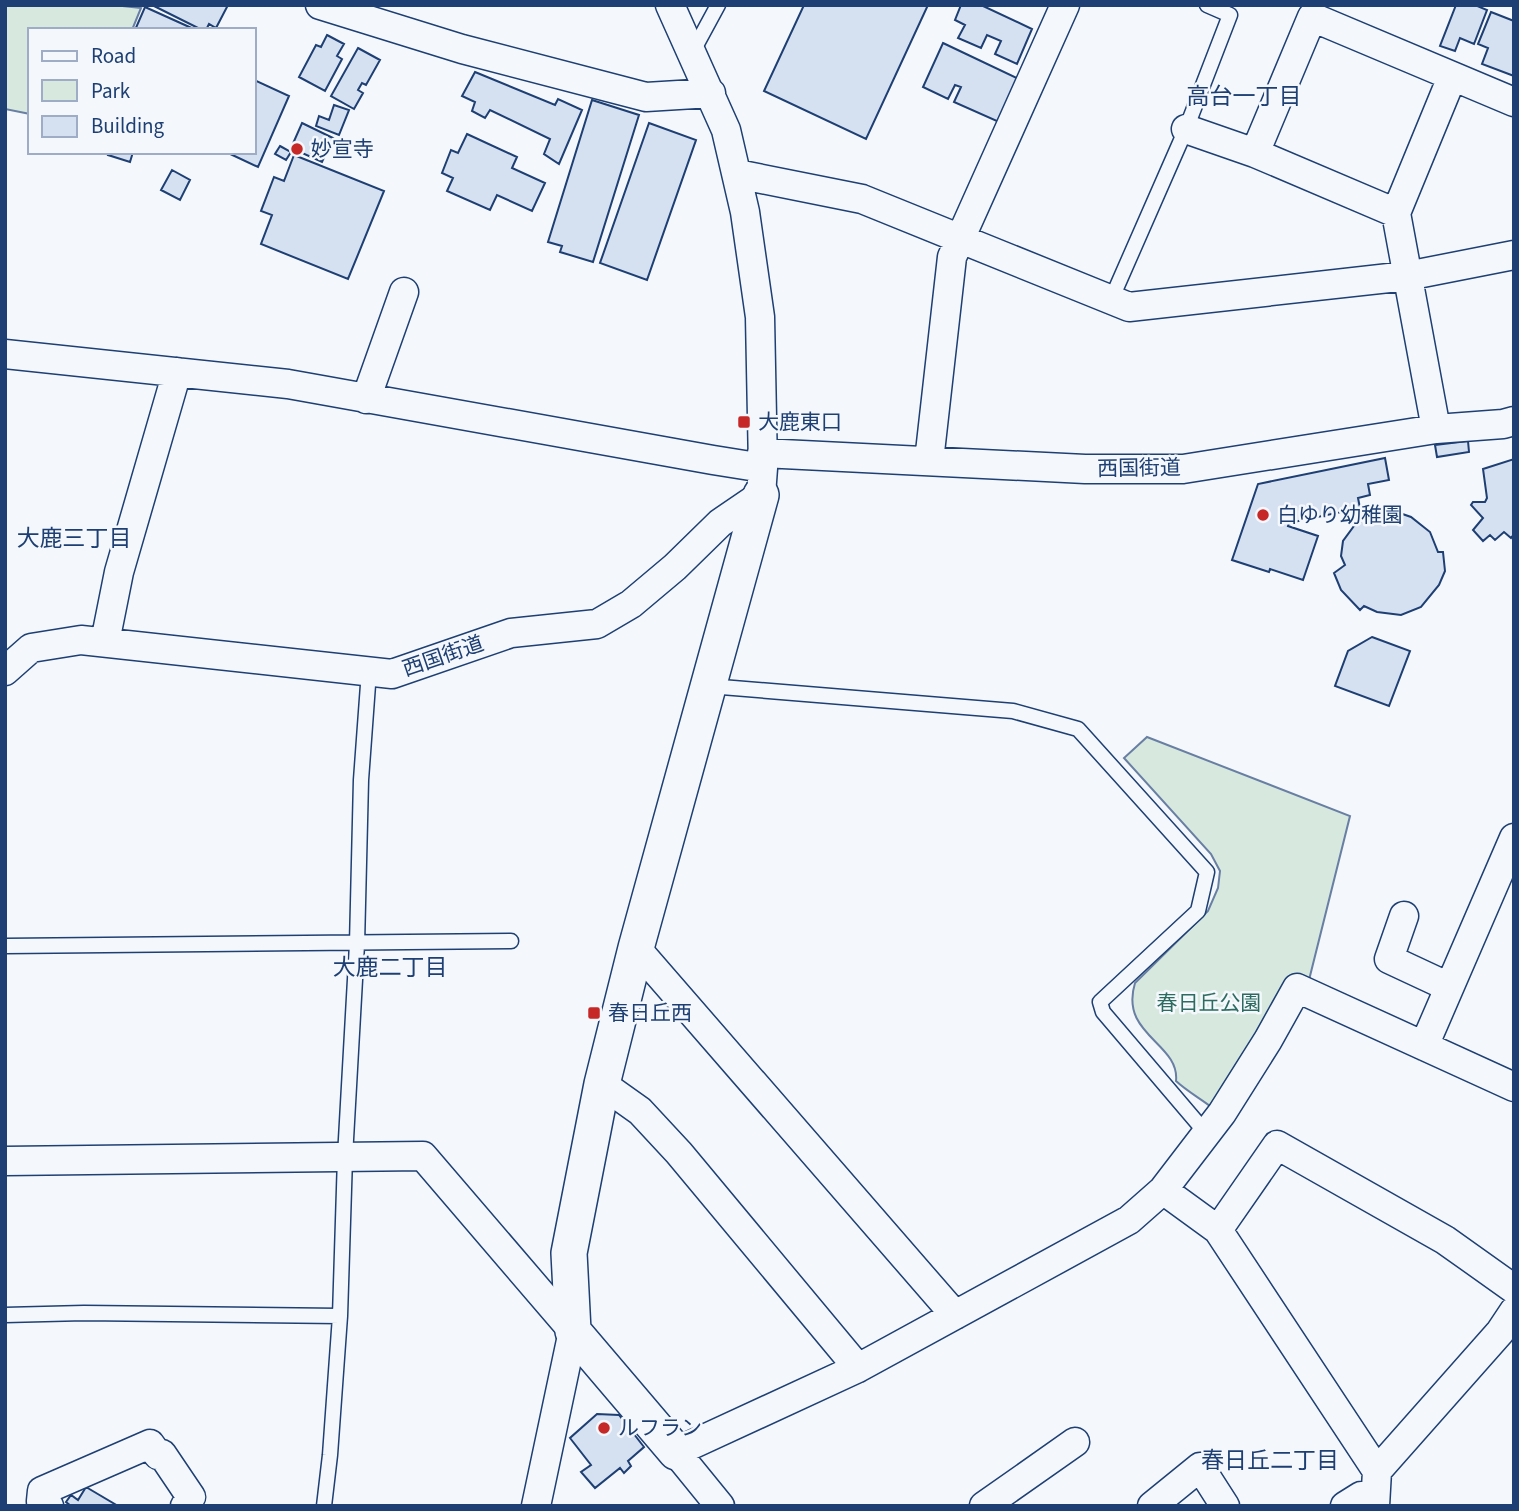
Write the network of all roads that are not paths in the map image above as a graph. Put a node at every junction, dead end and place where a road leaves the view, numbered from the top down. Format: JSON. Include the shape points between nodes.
{"nodes":[{"id":1,"x":320,"y":5,"type":"edge"},
{"id":2,"x":670,"y":5,"type":"edge"},
{"id":3,"x":718,"y":5,"type":"edge"},
{"id":4,"x":1065,"y":5,"type":"edge"},
{"id":5,"x":1207,"y":5,"type":"edge"},
{"id":6,"x":692,"y":52,"type":"junction"},
{"id":7,"x":1452,"y":78,"type":"junction"},
{"id":8,"x":712,"y":93,"type":"junction"},
{"id":9,"x":1514,"y":102,"type":"edge"},
{"id":10,"x":1186,"y":130,"type":"junction"},
{"id":11,"x":1255,"y":153,"type":"junction"},
{"id":12,"x":737,"y":174,"type":"junction"},
{"id":13,"x":1396,"y":213,"type":"junction"},
{"id":14,"x":961,"y":238,"type":"junction"},
{"id":15,"x":1514,"y":254,"type":"edge"},
{"id":16,"x":1407,"y":276,"type":"junction"},
{"id":17,"x":404,"y":292,"type":"dead end"},
{"id":18,"x":1111,"y":300,"type":"junction"},
{"id":19,"x":5,"y":354,"type":"edge"},
{"id":20,"x":177,"y":372,"type":"junction"},
{"id":21,"x":366,"y":398,"type":"junction"},
{"id":22,"x":1514,"y":421,"type":"edge"},
{"id":23,"x":1436,"y":429,"type":"junction"},
{"id":24,"x":929,"y":461,"type":"junction"},
{"id":25,"x":762,"y":472,"type":"junction"},
{"id":26,"x":105,"y":642,"type":"junction"},
{"id":27,"x":5,"y":671,"type":"edge"},
{"id":28,"x":369,"y":671,"type":"junction"},
{"id":29,"x":708,"y":685,"type":"junction"},
{"id":30,"x":1514,"y":838,"type":"edge"},
{"id":31,"x":1404,"y":916,"type":"dead end"},
{"id":32,"x":510,"y":941,"type":"dead end"},
{"id":33,"x":357,"y":944,"type":"junction"},
{"id":34,"x":5,"y":946,"type":"edge"},
{"id":35,"x":636,"y":948,"type":"junction"},
{"id":36,"x":1449,"y":987,"type":"junction"},
{"id":37,"x":1424,"y":1046,"type":"junction"},
{"id":38,"x":602,"y":1084,"type":"junction"},
{"id":39,"x":1514,"y":1087,"type":"edge"},
{"id":40,"x":1206,"y":1133,"type":"junction"},
{"id":41,"x":345,"y":1157,"type":"junction"},
{"id":42,"x":5,"y":1161,"type":"edge"},
{"id":43,"x":1163,"y":1191,"type":"junction"},
{"id":44,"x":1218,"y":1230,"type":"junction"},
{"id":45,"x":1514,"y":1289,"type":"edge"},
{"id":46,"x":1514,"y":1311,"type":"edge"},
{"id":47,"x":5,"y":1315,"type":"edge"},
{"id":48,"x":955,"y":1315,"type":"junction"},
{"id":49,"x":340,"y":1316,"type":"junction"},
{"id":50,"x":573,"y":1331,"type":"junction"},
{"id":51,"x":858,"y":1367,"type":"junction"},
{"id":52,"x":1075,"y":1442,"type":"dead end"},
{"id":53,"x":676,"y":1452,"type":"junction"},
{"id":54,"x":1376,"y":1491,"type":"edge"},
{"id":55,"x":49,"y":1506,"type":"edge"},
{"id":56,"x":185,"y":1506,"type":"edge"},
{"id":57,"x":324,"y":1506,"type":"edge"},
{"id":58,"x":536,"y":1506,"type":"edge"},
{"id":59,"x":720,"y":1506,"type":"edge"},
{"id":60,"x":984,"y":1506,"type":"edge"},
{"id":61,"x":1152,"y":1506,"type":"edge"},
{"id":62,"x":1225,"y":1506,"type":"edge"},
{"id":63,"x":1345,"y":1506,"type":"edge"}],
"edges":[{"from":1,"to":8,"type":"street","via":[[462,49],[646,97]]},
{"from":2,"to":6,"type":"street"},
{"from":3,"to":6,"type":"lane"},
{"from":4,"to":14,"type":"street"},
{"from":5,"to":10,"type":"lane","via":[[1230,15]]},
{"from":6,"to":8,"type":"street"},
{"from":7,"to":9,"type":"street"},
{"from":7,"to":11,"type":"street","via":[[1312,17]]},
{"from":7,"to":13,"type":"street"},
{"from":8,"to":12,"type":"street"},
{"from":10,"to":11,"type":"street"},
{"from":10,"to":18,"type":"lane"},
{"from":11,"to":13,"type":"street"},
{"from":12,"to":14,"type":"street","via":[[862,199]]},
{"from":12,"to":25,"type":"street","via":[[760,317]]},
{"from":13,"to":16,"type":"street"},
{"from":14,"to":18,"type":"street"},
{"from":14,"to":24,"type":"street","via":[[953,257]]},
{"from":15,"to":16,"type":"street"},
{"from":16,"to":18,"type":"street","via":[[1129,307]]},
{"from":16,"to":23,"type":"street"},
{"from":17,"to":21,"type":"street"},
{"from":19,"to":20,"type":"street"},
{"from":20,"to":21,"type":"street"},
{"from":20,"to":26,"type":"street","via":[[122,561]]},
{"from":21,"to":25,"type":"street"},
{"from":22,"to":23,"type":"street","name":"西国街道"},
{"from":23,"to":24,"type":"street","name":"西国街道","via":[[1183,469]]},
{"from":24,"to":25,"type":"street","name":"西国街道"},
{"from":25,"to":28,"type":"street","name":"西国街道","via":[[675,567],[631,604],[597,624],[511,633],[392,674]]},
{"from":25,"to":29,"type":"street"},
{"from":26,"to":27,"type":"street","name":"西国街道","via":[[81,640],[31,648]]},
{"from":26,"to":28,"type":"street","name":"西国街道"},
{"from":28,"to":33,"type":"lane"},
{"from":29,"to":35,"type":"street"},
{"from":29,"to":40,"type":"lane","via":[[1013,711],[1079,729],[1207,872],[1198,911],[1100,1002],[1102,1012]]},
{"from":30,"to":36,"type":"street"},
{"from":31,"to":36,"type":"street","via":[[1388,960]]},
{"from":32,"to":33,"type":"lane"},
{"from":33,"to":34,"type":"lane"},
{"from":33,"to":41,"type":"lane"},
{"from":35,"to":38,"type":"street"},
{"from":35,"to":48,"type":"street"},
{"from":36,"to":37,"type":"street"},
{"from":37,"to":39,"type":"street"},
{"from":37,"to":40,"type":"street","via":[[1297,988]]},
{"from":38,"to":50,"type":"street","via":[[569,1253]]},
{"from":38,"to":51,"type":"street","via":[[640,1111],[671,1145]]},
{"from":40,"to":43,"type":"street"},
{"from":41,"to":42,"type":"street"},
{"from":41,"to":49,"type":"lane"},
{"from":41,"to":50,"type":"street","via":[[423,1156]]},
{"from":43,"to":44,"type":"street"},
{"from":43,"to":48,"type":"street","via":[[1129,1220]]},
{"from":44,"to":45,"type":"street","via":[[1277,1145],[1445,1240]]},
{"from":44,"to":54,"type":"street"},
{"from":46,"to":54,"type":"street"},
{"from":47,"to":49,"type":"lane"},
{"from":48,"to":51,"type":"street"},
{"from":49,"to":57,"type":"lane"},
{"from":50,"to":53,"type":"street"},
{"from":50,"to":58,"type":"street"},
{"from":51,"to":53,"type":"street"},
{"from":52,"to":60,"type":"street"},
{"from":53,"to":59,"type":"street"},
{"from":54,"to":63,"type":"street"},
{"from":55,"to":56,"type":"street","via":[[41,1501],[42,1491],[150,1444],[191,1497]]},
{"from":61,"to":62,"type":"street","via":[[1200,1467]]}]}
